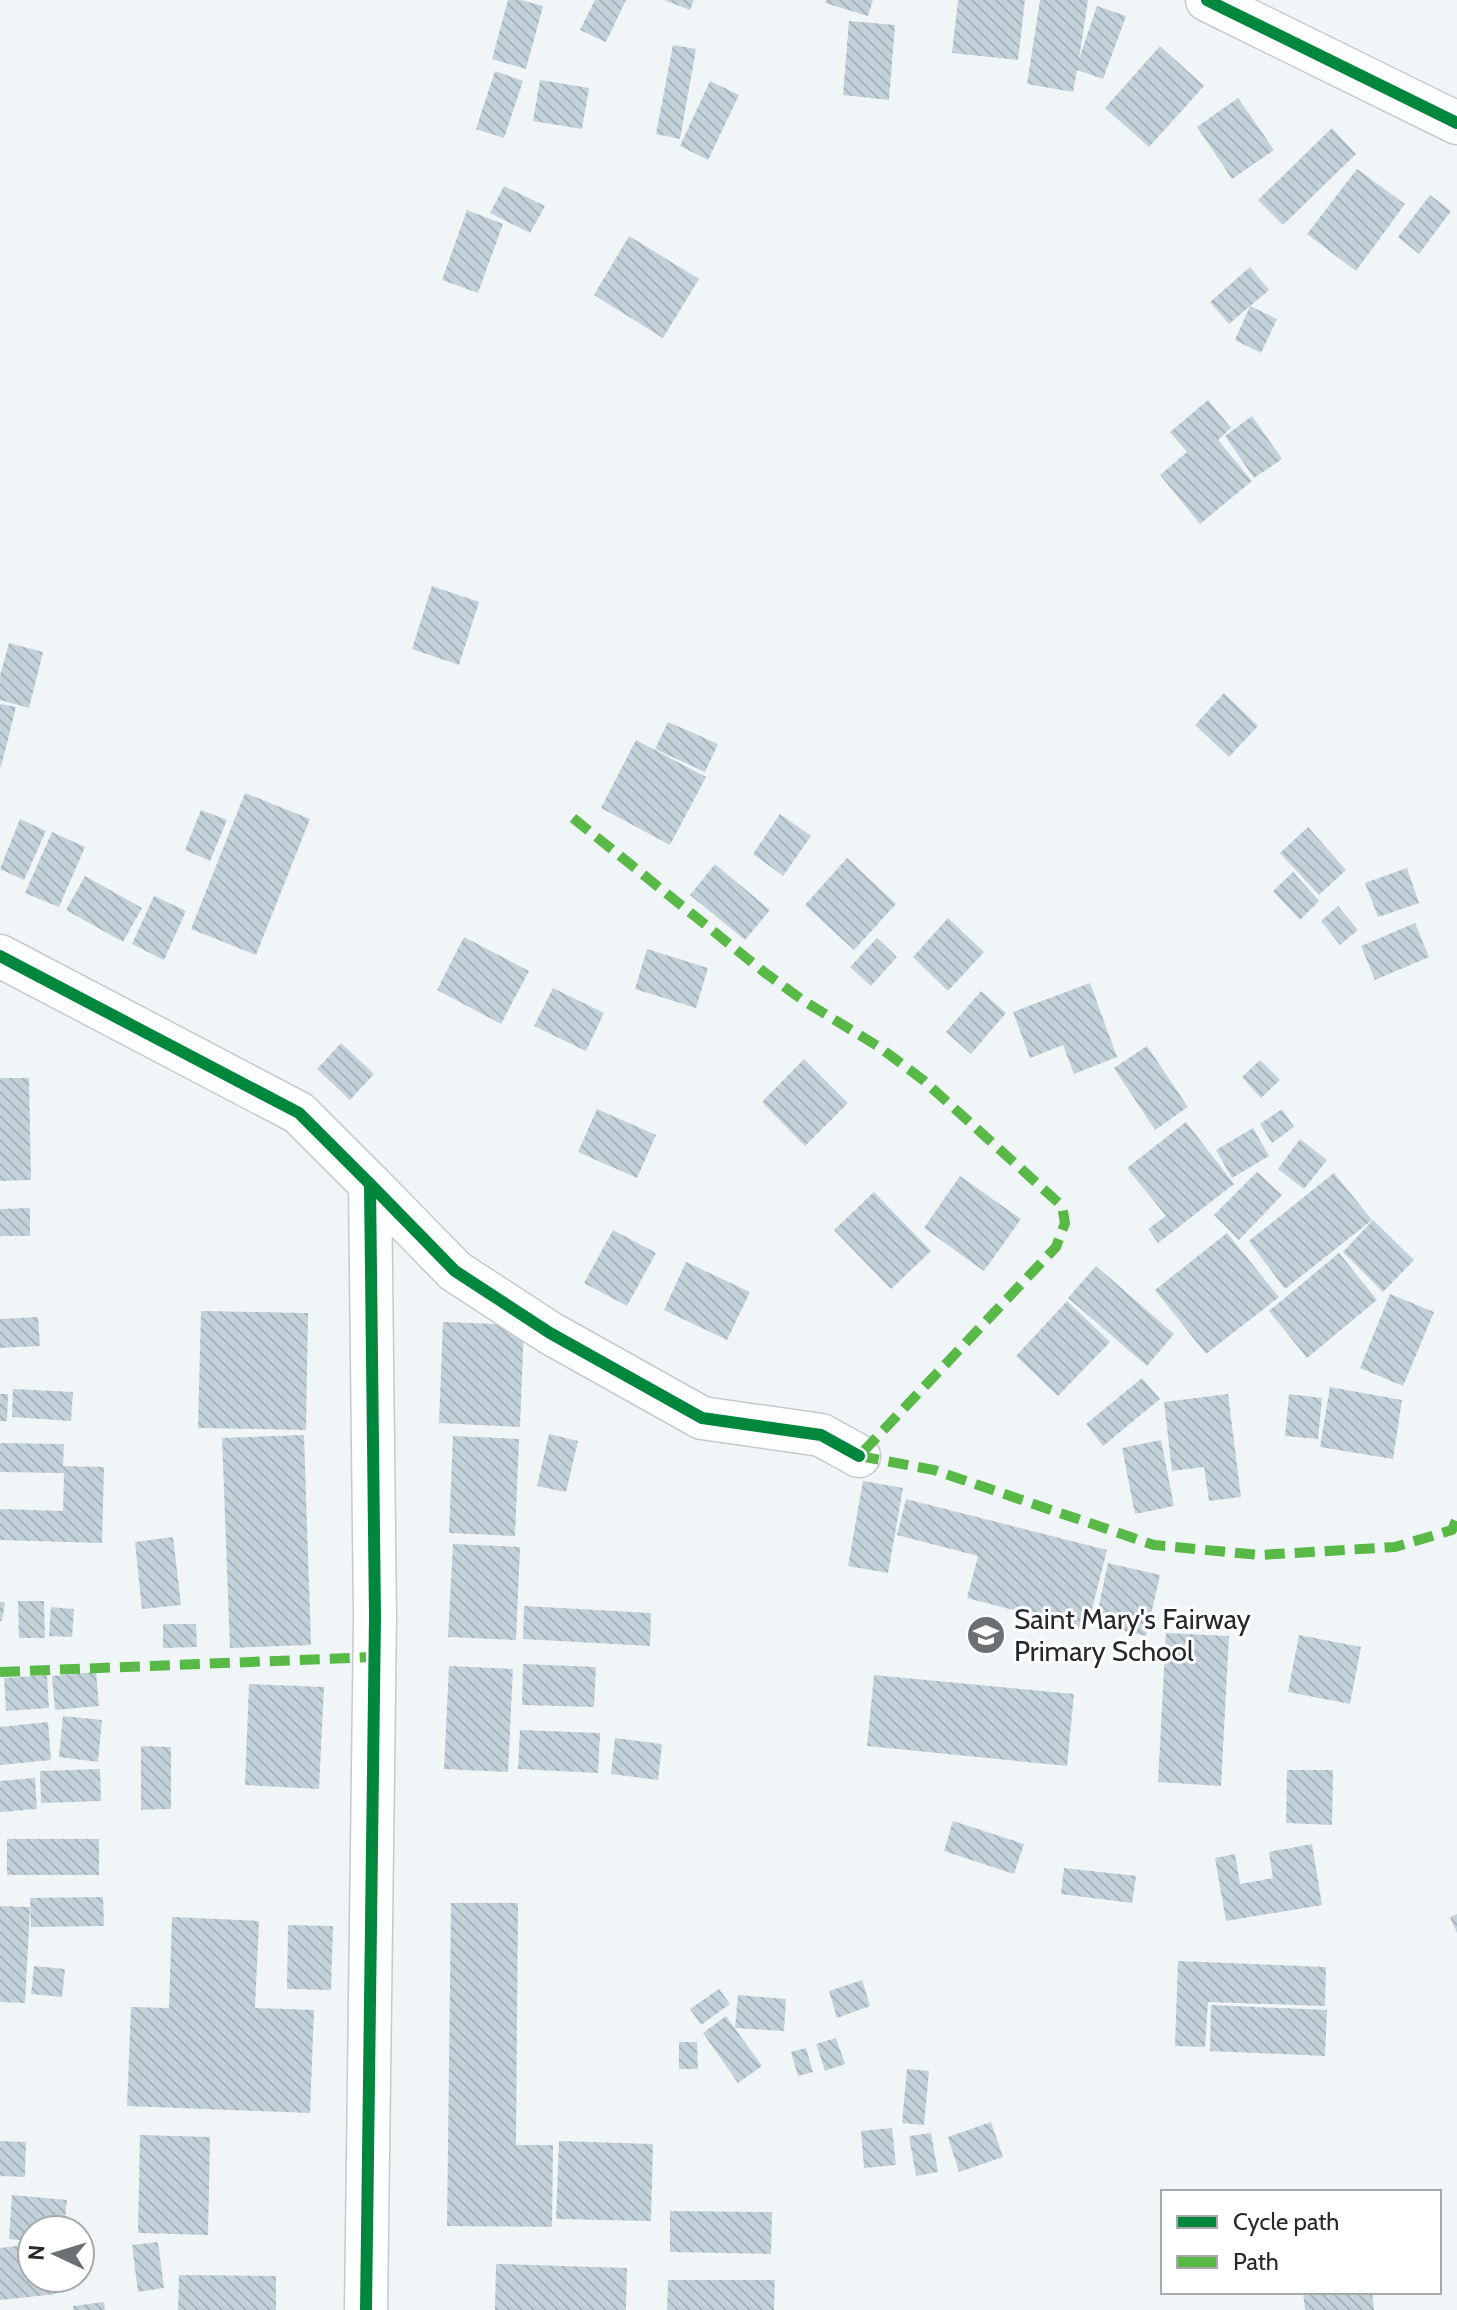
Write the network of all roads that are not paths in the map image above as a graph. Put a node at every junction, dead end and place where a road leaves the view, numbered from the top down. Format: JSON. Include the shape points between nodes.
{"nodes":[{"id":1,"x":1207,"y":0,"type":"edge"},
{"id":2,"x":1457,"y":123,"type":"edge"},
{"id":3,"x":0,"y":956,"type":"edge"},
{"id":4,"x":370,"y":1184,"type":"junction"},
{"id":5,"x":859,"y":1456,"type":"dead end"},
{"id":6,"x":366,"y":2310,"type":"edge"}],
"edges":[{"from":1,"to":2,"type":"street"},
{"from":3,"to":4,"type":"street","via":[[299,1113]]},
{"from":4,"to":5,"type":"street","via":[[455,1271],[550,1333],[702,1418],[821,1435]]},
{"from":4,"to":6,"type":"street","via":[[375,1617]]}]}
